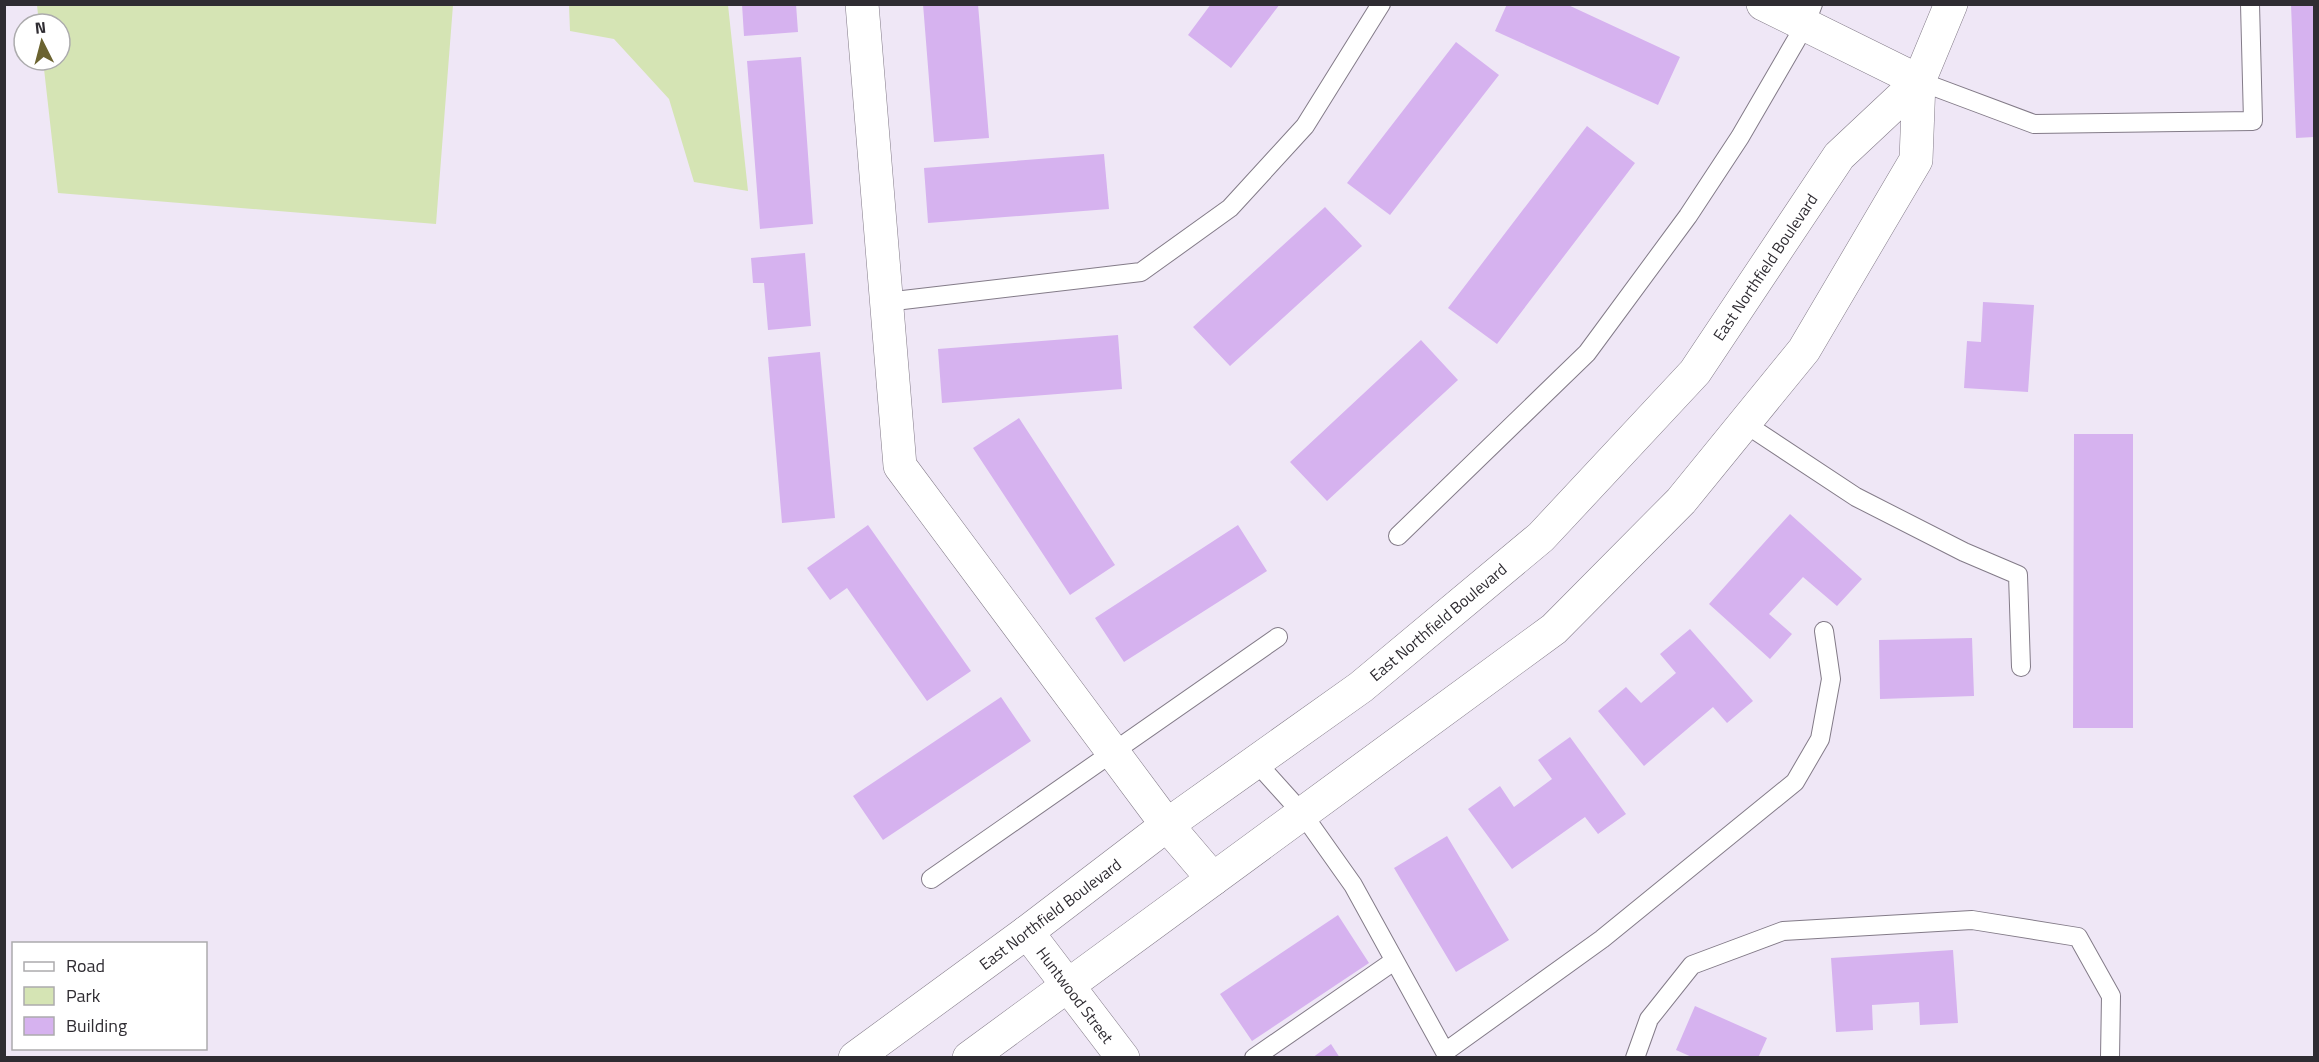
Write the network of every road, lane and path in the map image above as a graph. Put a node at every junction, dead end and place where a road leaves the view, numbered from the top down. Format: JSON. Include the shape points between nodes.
{"nodes":[{"id":1,"x":862,"y":4,"type":"edge"},
{"id":2,"x":1380,"y":4,"type":"edge"},
{"id":3,"x":1763,"y":4,"type":"edge"},
{"id":4,"x":1952,"y":4,"type":"edge"},
{"id":5,"x":2250,"y":4,"type":"edge"},
{"id":6,"x":1809,"y":15,"type":"edge"},
{"id":7,"x":1919,"y":81,"type":"junction"},
{"id":8,"x":886,"y":302,"type":"junction"},
{"id":9,"x":1744,"y":423,"type":"junction"},
{"id":10,"x":1398,"y":536,"type":"dead end"},
{"id":11,"x":1824,"y":632,"type":"dead end"},
{"id":12,"x":1278,"y":637,"type":"dead end"},
{"id":13,"x":2021,"y":667,"type":"dead end"},
{"id":14,"x":1114,"y":753,"type":"junction"},
{"id":15,"x":1256,"y":762,"type":"junction"},
{"id":16,"x":1302,"y":813,"type":"junction"},
{"id":17,"x":1167,"y":825,"type":"junction"},
{"id":18,"x":931,"y":879,"type":"dead end"},
{"id":19,"x":1213,"y":879,"type":"junction"},
{"id":20,"x":1027,"y":932,"type":"junction"},
{"id":21,"x":1394,"y":961,"type":"junction"},
{"id":22,"x":1068,"y":985,"type":"junction"},
{"id":23,"x":855,"y":1058,"type":"edge"},
{"id":24,"x":969,"y":1058,"type":"edge"},
{"id":25,"x":1123,"y":1058,"type":"edge"},
{"id":26,"x":1254,"y":1058,"type":"edge"},
{"id":27,"x":1635,"y":1058,"type":"edge"},
{"id":28,"x":2110,"y":1058,"type":"edge"}],
"edges":[{"from":1,"to":8,"type":"main road"},
{"from":2,"to":8,"type":"lane","via":[[1305,126],[1230,208],[1141,272]]},
{"from":3,"to":6,"type":"main road"},
{"from":4,"to":7,"type":"main road","name":"East Northfield Boulevard"},
{"from":5,"to":7,"type":"lane","via":[[2253,121],[2034,124]]},
{"from":6,"to":7,"type":"main road"},
{"from":6,"to":10,"type":"lane","via":[[1734,147],[1587,353]]},
{"from":7,"to":9,"type":"main road","name":"East Northfield Boulevard","via":[[1917,160],[1804,350]]},
{"from":7,"to":15,"type":"main road","name":"East Northfield Boulevard","via":[[1839,156],[1695,372],[1541,537],[1360,687]]},
{"from":8,"to":14,"type":"main road","via":[[900,466]]},
{"from":9,"to":13,"type":"lane","via":[[1856,497],[2018,575]]},
{"from":9,"to":16,"type":"main road","name":"East Northfield Boulevard","via":[[1681,501],[1554,629]]},
{"from":11,"to":21,"type":"lane","via":[[1831,680],[1820,739],[1795,782],[1602,939],[1445,1052]]},
{"from":12,"to":14,"type":"lane"},
{"from":14,"to":17,"type":"main road"},
{"from":14,"to":18,"type":"lane"},
{"from":15,"to":16,"type":"lane"},
{"from":15,"to":17,"type":"main road","name":"East Northfield Boulevard"},
{"from":16,"to":19,"type":"main road","name":"East Northfield Boulevard"},
{"from":16,"to":21,"type":"lane","via":[[1353,885]]},
{"from":17,"to":19,"type":"main road"},
{"from":17,"to":20,"type":"main road","name":"East Northfield Boulevard"},
{"from":19,"to":22,"type":"main road","name":"East Northfield Boulevard"},
{"from":20,"to":22,"type":"main road","name":"Huntwood Street"},
{"from":20,"to":23,"type":"main road","name":"East Northfield Boulevard"},
{"from":21,"to":26,"type":"lane"},
{"from":22,"to":24,"type":"main road","name":"East Northfield Boulevard"},
{"from":22,"to":25,"type":"main road","name":"Huntwood Street"},
{"from":27,"to":28,"type":"lane","via":[[1649,1019],[1692,965],[1783,932],[1972,920],[2078,937],[2111,996]]}]}
